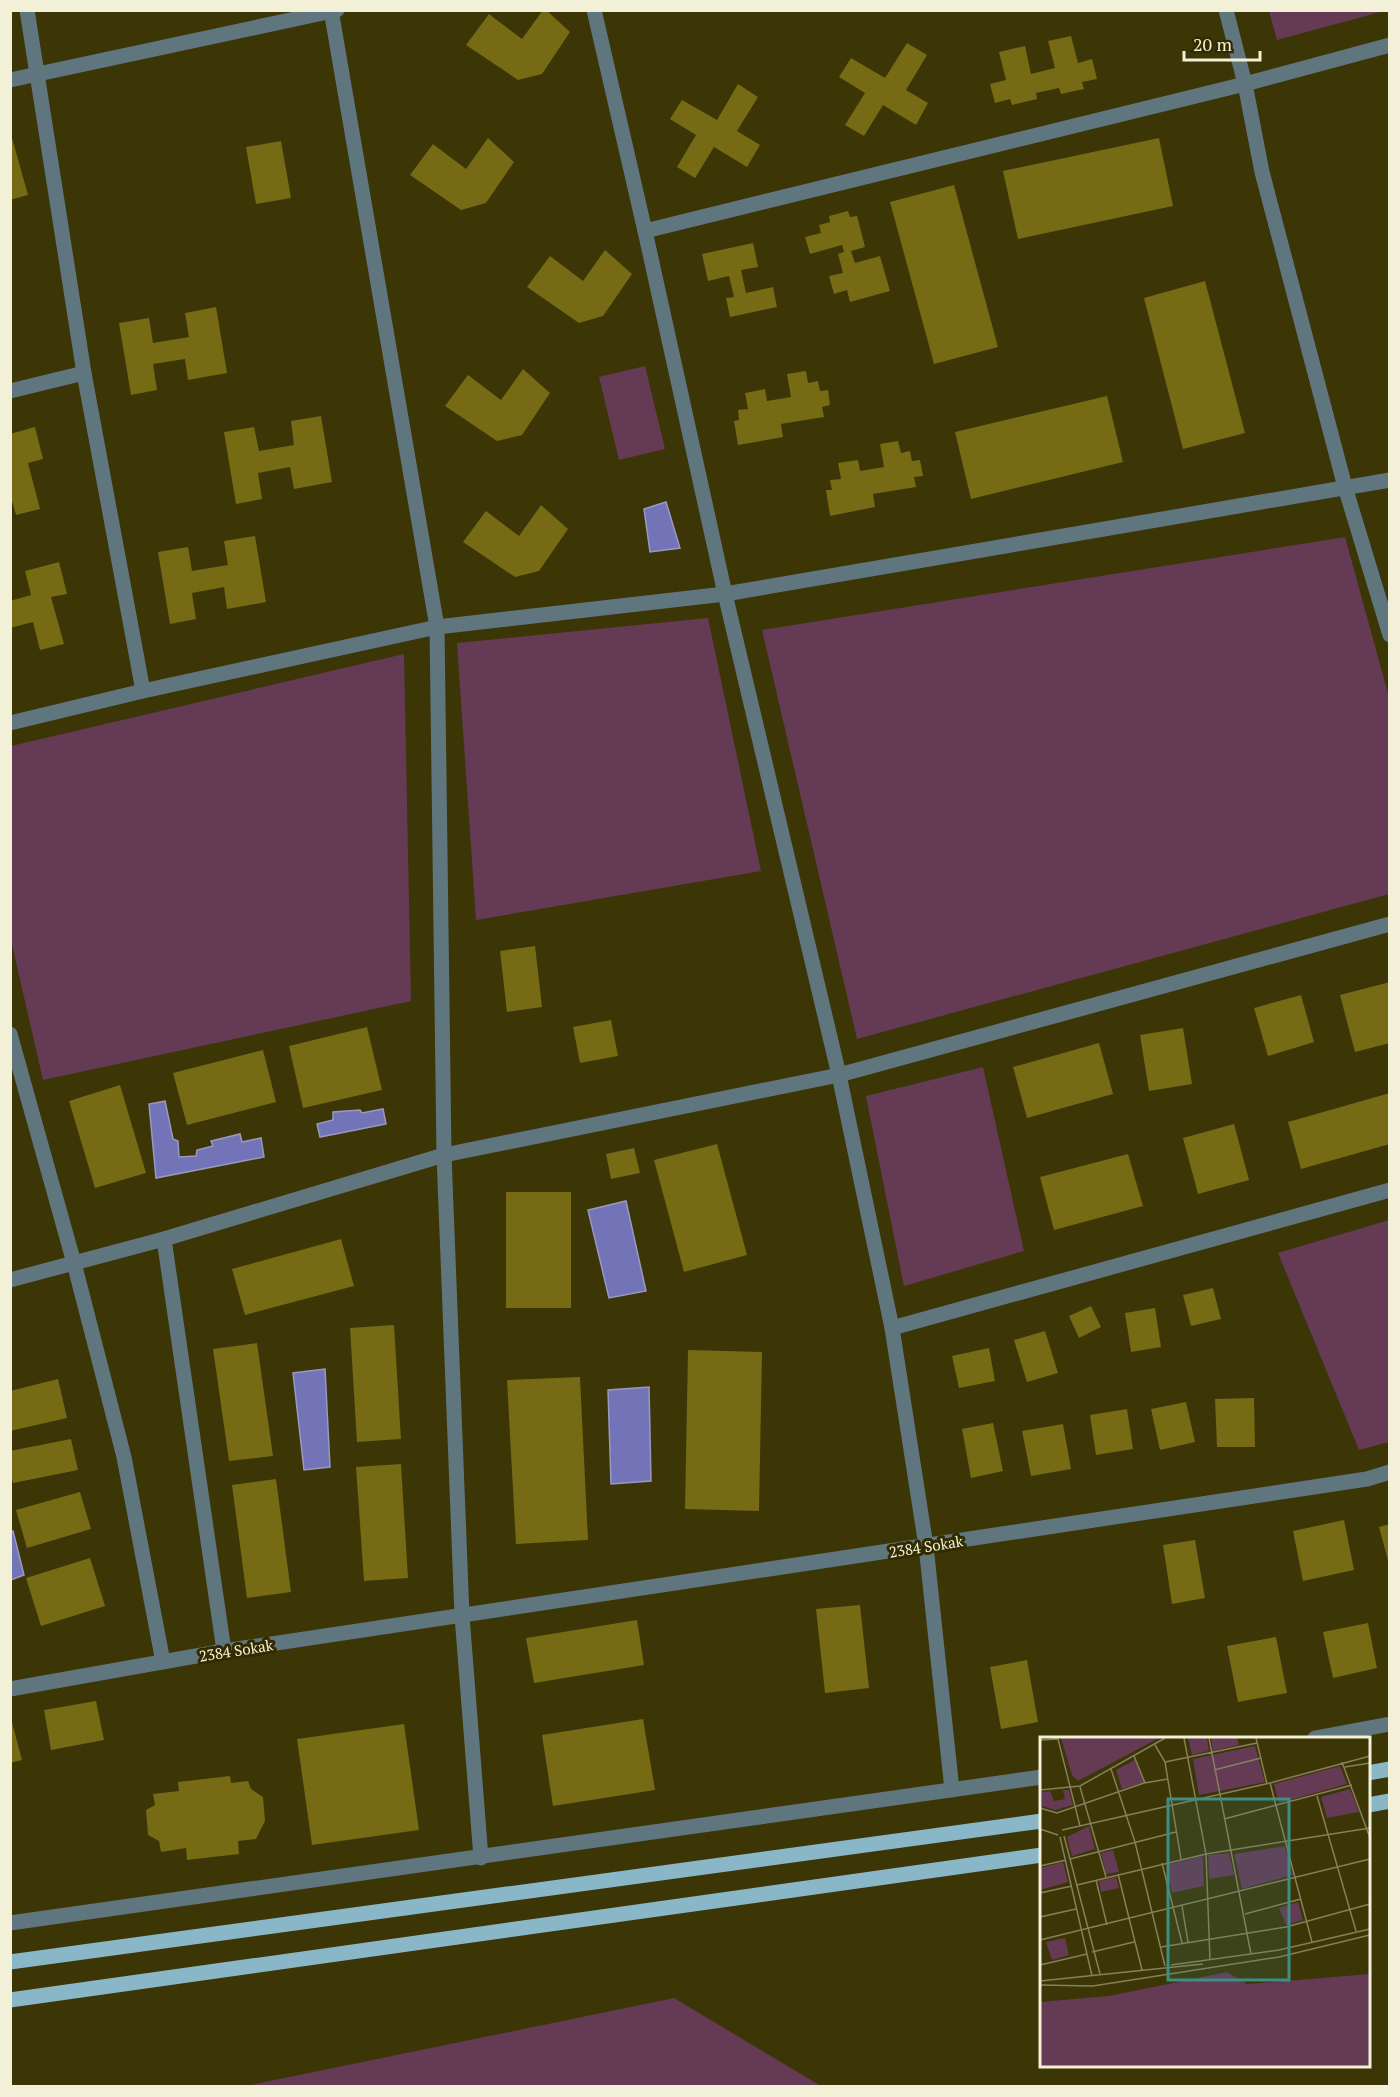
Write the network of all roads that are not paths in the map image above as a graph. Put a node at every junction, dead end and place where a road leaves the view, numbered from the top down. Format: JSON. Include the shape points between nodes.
{"nodes":[{"id":1,"x":27,"y":10,"type":"edge"},
{"id":2,"x":594,"y":10,"type":"edge"},
{"id":3,"x":1226,"y":10,"type":"edge"},
{"id":4,"x":333,"y":11,"type":"edge"},
{"id":5,"x":1389,"y":45,"type":"edge"},
{"id":6,"x":36,"y":74,"type":"junction"},
{"id":7,"x":10,"y":80,"type":"edge"},
{"id":8,"x":1245,"y":84,"type":"junction"},
{"id":9,"x":645,"y":231,"type":"junction"},
{"id":10,"x":84,"y":373,"type":"junction"},
{"id":11,"x":10,"y":392,"type":"edge"},
{"id":12,"x":1389,"y":480,"type":"edge"},
{"id":13,"x":1346,"y":487,"type":"junction"},
{"id":14,"x":725,"y":594,"type":"junction"},
{"id":15,"x":437,"y":627,"type":"junction"},
{"id":16,"x":1389,"y":634,"type":"edge"},
{"id":17,"x":143,"y":692,"type":"junction"},
{"id":18,"x":10,"y":723,"type":"edge"},
{"id":19,"x":1389,"y":924,"type":"edge"},
{"id":20,"x":10,"y":1034,"type":"edge"},
{"id":21,"x":839,"y":1075,"type":"junction"},
{"id":22,"x":444,"y":1155,"type":"junction"},
{"id":23,"x":1389,"y":1190,"type":"edge"},
{"id":24,"x":164,"y":1239,"type":"junction"},
{"id":25,"x":74,"y":1263,"type":"junction"},
{"id":26,"x":10,"y":1280,"type":"edge"},
{"id":27,"x":892,"y":1328,"type":"junction"},
{"id":28,"x":1389,"y":1472,"type":"edge"},
{"id":29,"x":926,"y":1546,"type":"junction"},
{"id":30,"x":462,"y":1616,"type":"junction"},
{"id":31,"x":224,"y":1651,"type":"junction"},
{"id":32,"x":163,"y":1662,"type":"junction"},
{"id":33,"x":10,"y":1689,"type":"edge"},
{"id":34,"x":1389,"y":1724,"type":"edge"},
{"id":35,"x":1320,"y":1737,"type":"edge"},
{"id":36,"x":1389,"y":1769,"type":"edge"},
{"id":37,"x":1370,"y":1773,"type":"edge"},
{"id":38,"x":1040,"y":1777,"type":"edge"},
{"id":39,"x":952,"y":1790,"type":"junction"},
{"id":40,"x":1389,"y":1801,"type":"edge"},
{"id":41,"x":1370,"y":1805,"type":"edge"},
{"id":42,"x":1040,"y":1821,"type":"edge"},
{"id":43,"x":1040,"y":1855,"type":"edge"},
{"id":44,"x":481,"y":1857,"type":"junction"},
{"id":45,"x":10,"y":1923,"type":"edge"},
{"id":46,"x":10,"y":1962,"type":"edge"},
{"id":47,"x":10,"y":2000,"type":"edge"}],
"edges":[{"from":1,"to":6,"type":"street"},
{"from":2,"to":9,"type":"street"},
{"from":3,"to":8,"type":"street"},
{"from":4,"to":6,"type":"street"},
{"from":4,"to":15,"type":"street"},
{"from":5,"to":8,"type":"street"},
{"from":6,"to":7,"type":"street"},
{"from":6,"to":10,"type":"street"},
{"from":8,"to":9,"type":"street"},
{"from":8,"to":13,"type":"street","via":[[1262,172]]},
{"from":9,"to":14,"type":"street"},
{"from":10,"to":11,"type":"street"},
{"from":10,"to":17,"type":"street"},
{"from":12,"to":13,"type":"street"},
{"from":13,"to":14,"type":"street"},
{"from":13,"to":16,"type":"street"},
{"from":14,"to":15,"type":"street"},
{"from":14,"to":21,"type":"street"},
{"from":15,"to":17,"type":"street"},
{"from":15,"to":22,"type":"street"},
{"from":17,"to":18,"type":"street"},
{"from":19,"to":21,"type":"street"},
{"from":20,"to":25,"type":"street"},
{"from":21,"to":22,"type":"street"},
{"from":21,"to":27,"type":"street"},
{"from":22,"to":24,"type":"street"},
{"from":22,"to":30,"type":"street"},
{"from":23,"to":27,"type":"street"},
{"from":24,"to":25,"type":"street"},
{"from":24,"to":31,"type":"street"},
{"from":25,"to":26,"type":"street"},
{"from":25,"to":32,"type":"street","via":[[124,1457]]},
{"from":27,"to":29,"type":"street"},
{"from":28,"to":29,"type":"street","name":"2384 Sokak","via":[[1367,1479]]},
{"from":29,"to":30,"type":"street","name":"2384 Sokak"},
{"from":29,"to":39,"type":"street"},
{"from":30,"to":31,"type":"street","name":"2384 Sokak"},
{"from":30,"to":44,"type":"street"},
{"from":31,"to":32,"type":"street","name":"2384 Sokak"},
{"from":32,"to":33,"type":"street","name":"2384 Sokak"},
{"from":34,"to":35,"type":"street"},
{"from":36,"to":37,"type":"main road"},
{"from":38,"to":39,"type":"street"},
{"from":39,"to":44,"type":"street"},
{"from":40,"to":41,"type":"main road"},
{"from":42,"to":46,"type":"main road"},
{"from":43,"to":47,"type":"main road"},
{"from":44,"to":45,"type":"street"}]}
